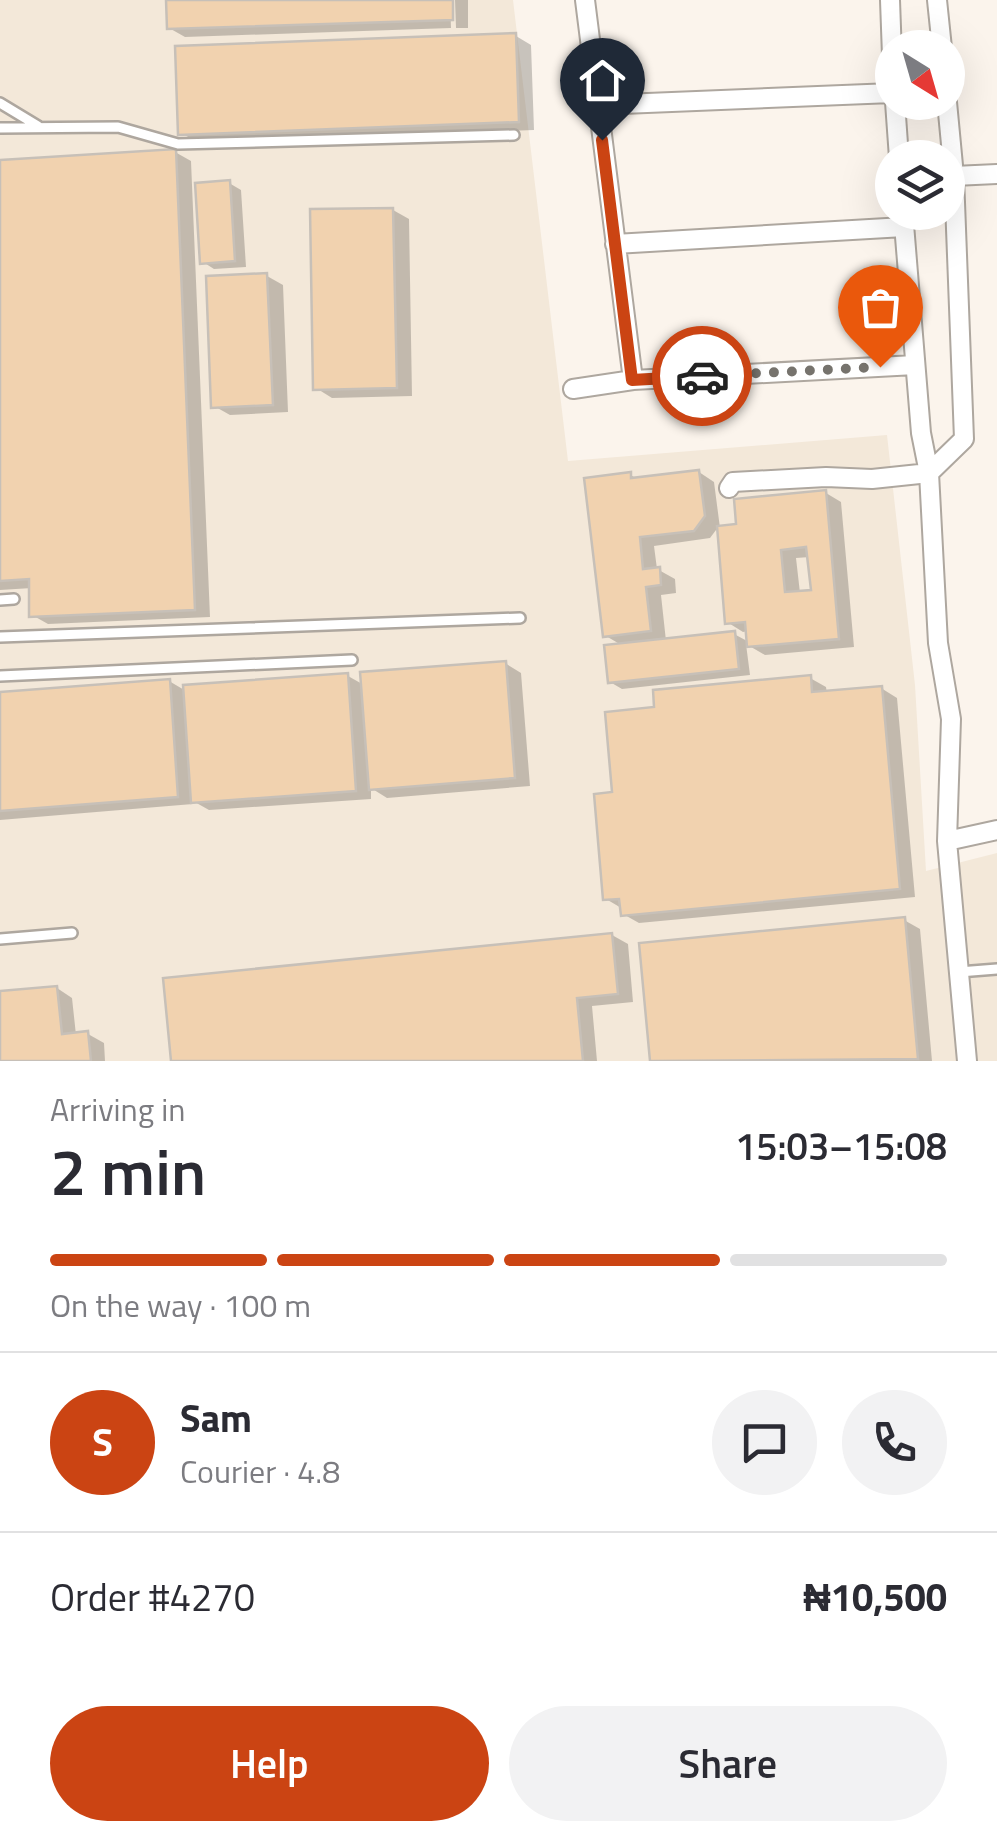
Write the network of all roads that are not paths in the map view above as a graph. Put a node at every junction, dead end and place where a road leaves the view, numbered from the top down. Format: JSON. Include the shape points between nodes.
{"nodes":[{"id":1,"x":584,"y":0,"type":"edge"},
{"id":2,"x":890,"y":0,"type":"edge"},
{"id":3,"x":937,"y":0,"type":"edge"},
{"id":4,"x":891,"y":30,"type":"edge"},
{"id":5,"x":940,"y":30,"type":"edge"},
{"id":6,"x":875,"y":94,"type":"edge"},
{"id":7,"x":0,"y":103,"type":"edge"},
{"id":8,"x":598,"y":105,"type":"junction"},
{"id":9,"x":0,"y":128,"type":"edge"},
{"id":10,"x":40,"y":128,"type":"junction"},
{"id":11,"x":514,"y":135,"type":"dead end"},
{"id":12,"x":997,"y":174,"type":"edge"},
{"id":13,"x":965,"y":175,"type":"edge"},
{"id":14,"x":875,"y":222,"type":"edge"},
{"id":15,"x":905,"y":230,"type":"edge"},
{"id":16,"x":956,"y":230,"type":"edge"},
{"id":17,"x":616,"y":244,"type":"junction"},
{"id":18,"x":915,"y":365,"type":"junction"},
{"id":19,"x":632,"y":380,"type":"junction"},
{"id":20,"x":573,"y":389,"type":"dead end"},
{"id":21,"x":929,"y":473,"type":"junction"},
{"id":22,"x":729,"y":488,"type":"dead end"},
{"id":23,"x":14,"y":599,"type":"dead end"},
{"id":24,"x":0,"y":600,"type":"edge"},
{"id":25,"x":520,"y":618,"type":"dead end"},
{"id":26,"x":0,"y":638,"type":"edge"},
{"id":27,"x":352,"y":660,"type":"dead end"},
{"id":28,"x":0,"y":676,"type":"edge"},
{"id":29,"x":997,"y":830,"type":"edge"},
{"id":30,"x":947,"y":841,"type":"junction"},
{"id":31,"x":72,"y":933,"type":"dead end"},
{"id":32,"x":0,"y":939,"type":"edge"},
{"id":33,"x":997,"y":969,"type":"edge"},
{"id":34,"x":959,"y":972,"type":"junction"},
{"id":35,"x":967,"y":1061,"type":"edge"}],
"edges":[{"from":1,"to":8,"type":"street"},
{"from":2,"to":4,"type":"street"},
{"from":3,"to":5,"type":"street"},
{"from":6,"to":8,"type":"street"},
{"from":7,"to":10,"type":"lane"},
{"from":8,"to":17,"type":"street"},
{"from":9,"to":10,"type":"lane"},
{"from":10,"to":11,"type":"lane","via":[[118,127],[178,144]]},
{"from":12,"to":13,"type":"street"},
{"from":14,"to":17,"type":"street"},
{"from":15,"to":18,"type":"street"},
{"from":16,"to":21,"type":"street","via":[[964,439]]},
{"from":17,"to":19,"type":"street"},
{"from":18,"to":19,"type":"street"},
{"from":18,"to":21,"type":"street"},
{"from":19,"to":20,"type":"street"},
{"from":21,"to":22,"type":"street","via":[[734,482]]},
{"from":21,"to":30,"type":"street","via":[[938,643],[951,719]]},
{"from":23,"to":24,"type":"lane"},
{"from":25,"to":26,"type":"lane"},
{"from":27,"to":28,"type":"lane"},
{"from":29,"to":30,"type":"street"},
{"from":30,"to":34,"type":"street"},
{"from":31,"to":32,"type":"lane"},
{"from":33,"to":34,"type":"lane"},
{"from":34,"to":35,"type":"street"}]}
